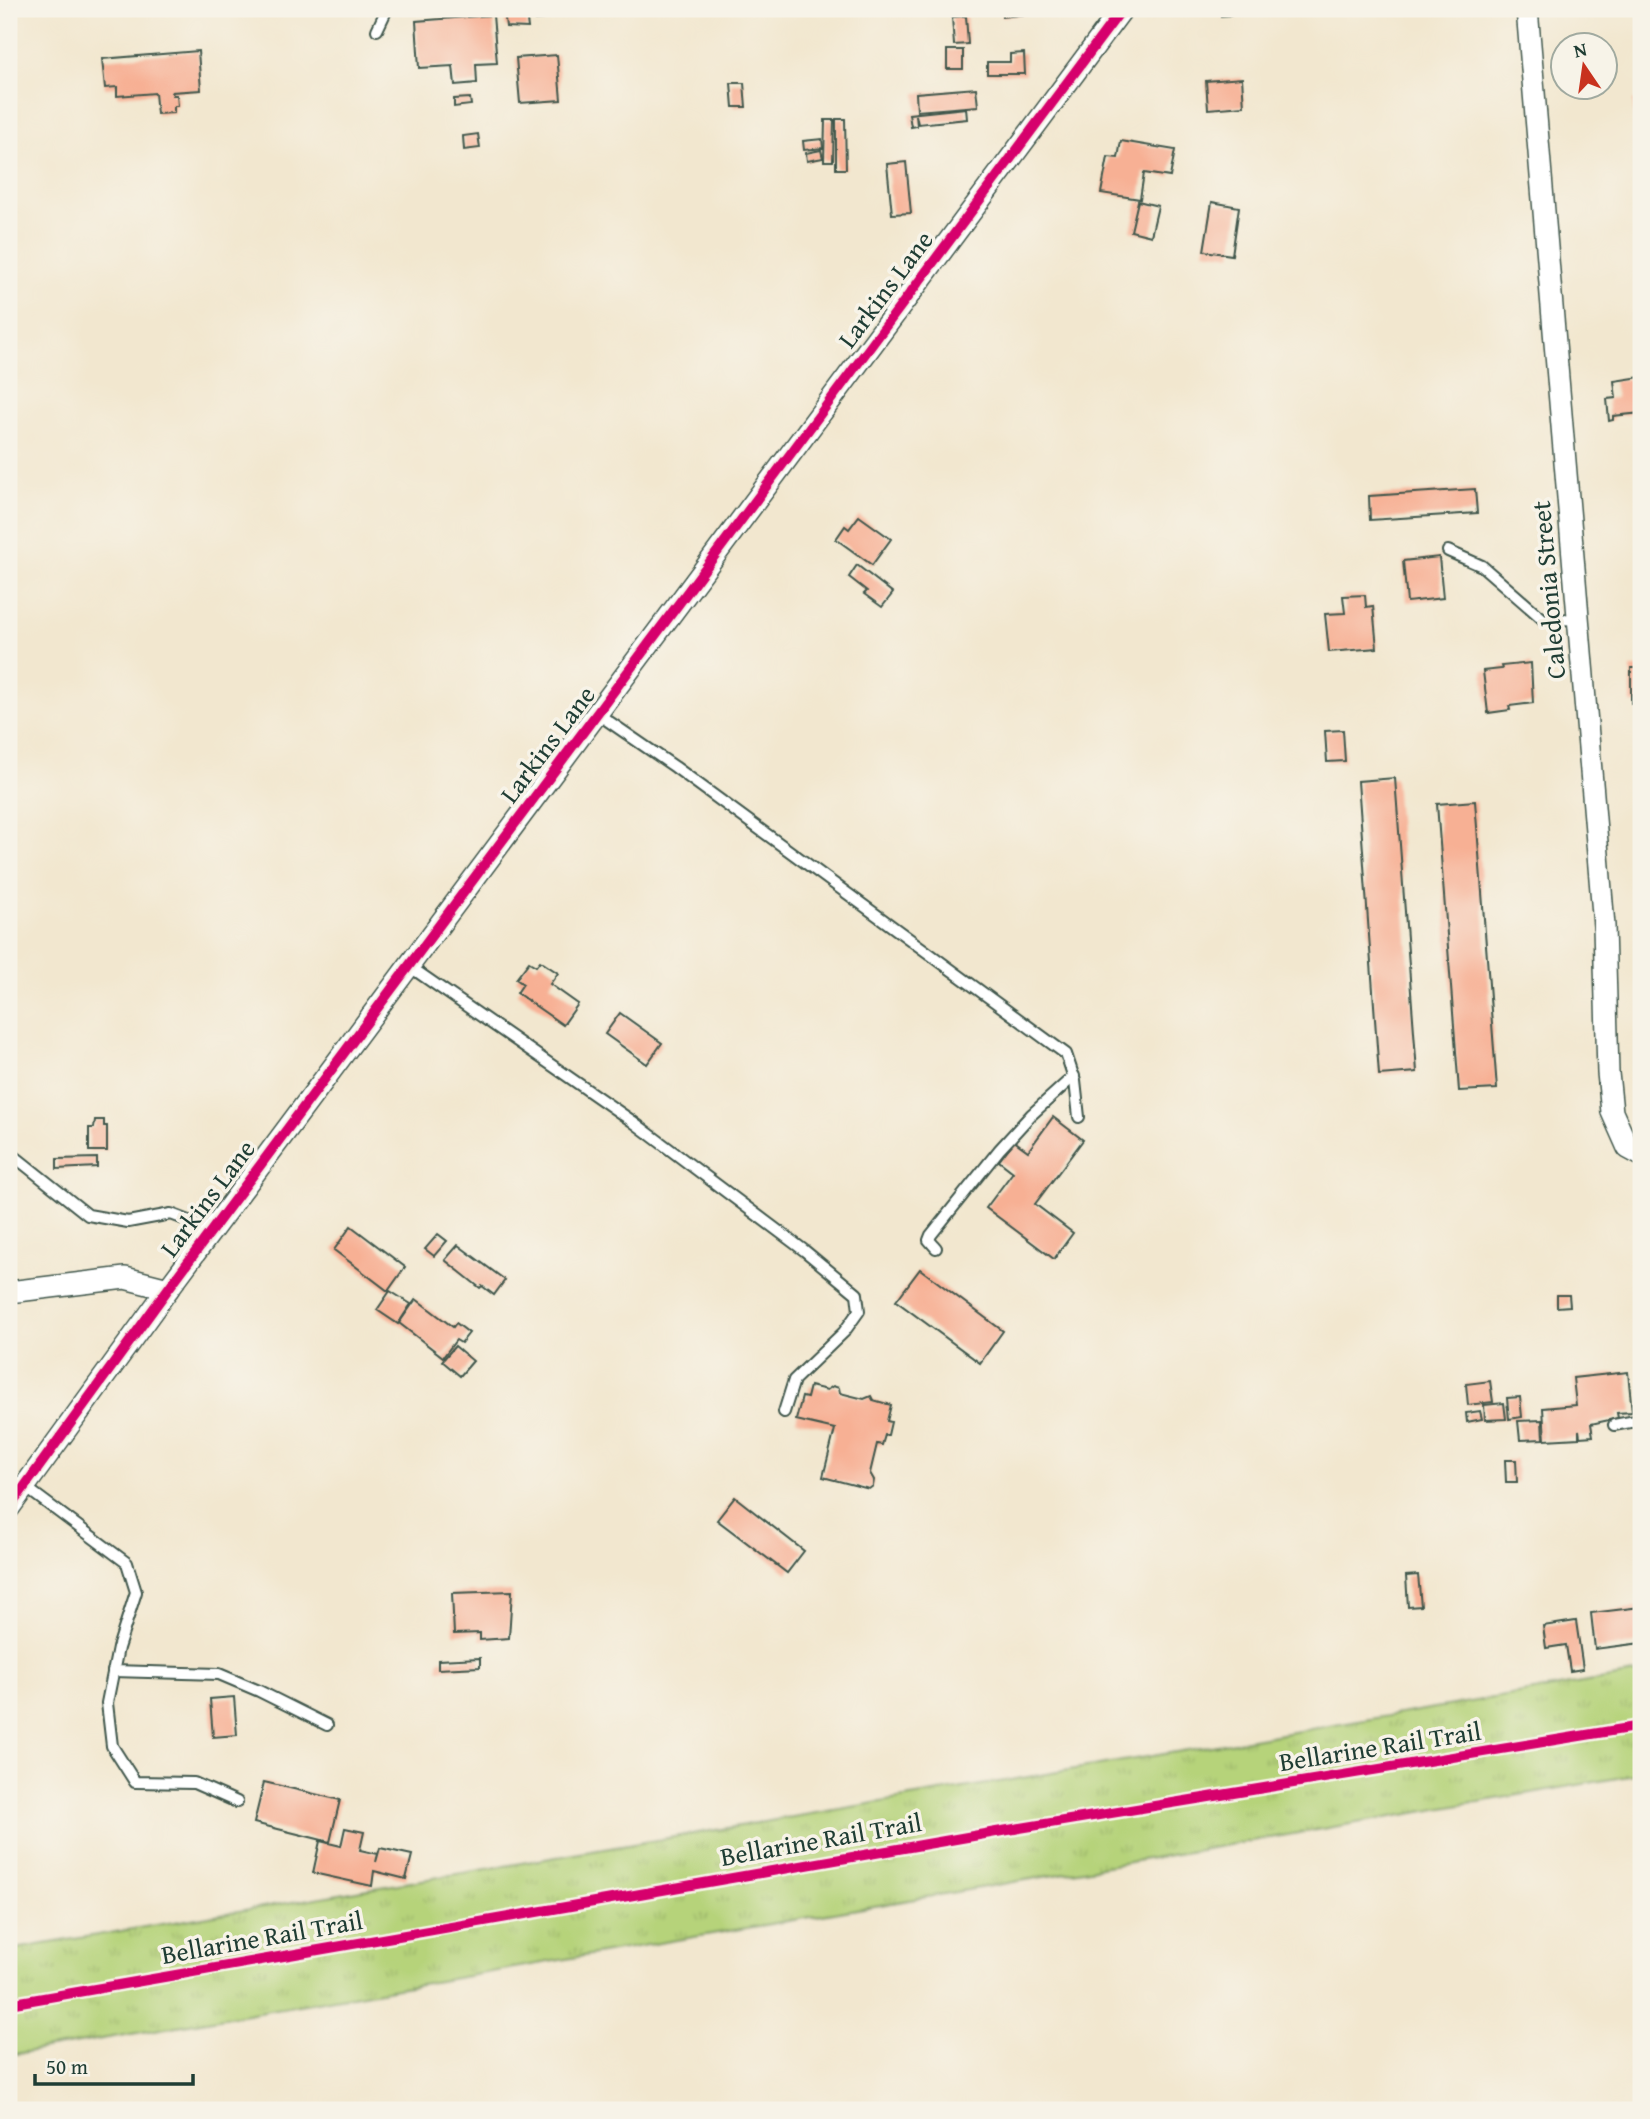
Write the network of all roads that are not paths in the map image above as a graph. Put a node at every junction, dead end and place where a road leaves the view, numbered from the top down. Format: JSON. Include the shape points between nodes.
{"nodes":[{"id":1,"x":387,"y":9,"type":"edge"},
{"id":2,"x":1122,"y":9,"type":"edge"},
{"id":3,"x":1527,"y":9,"type":"edge"},
{"id":4,"x":377,"y":30,"type":"dead end"},
{"id":5,"x":1448,"y":551,"type":"dead end"},
{"id":6,"x":1578,"y":619,"type":"junction"},
{"id":7,"x":598,"y":714,"type":"junction"},
{"id":8,"x":409,"y":966,"type":"junction"},
{"id":9,"x":1073,"y":1076,"type":"junction"},
{"id":10,"x":1079,"y":1116,"type":"dead end"},
{"id":11,"x":9,"y":1152,"type":"edge"},
{"id":12,"x":1641,"y":1155,"type":"edge"},
{"id":13,"x":208,"y":1236,"type":"junction"},
{"id":14,"x":936,"y":1248,"type":"dead end"},
{"id":15,"x":167,"y":1289,"type":"junction"},
{"id":16,"x":9,"y":1292,"type":"edge"},
{"id":17,"x":784,"y":1412,"type":"dead end"},
{"id":18,"x":1641,"y":1420,"type":"edge"},
{"id":19,"x":1614,"y":1425,"type":"dead end"},
{"id":20,"x":24,"y":1486,"type":"junction"},
{"id":21,"x":9,"y":1508,"type":"edge"},
{"id":22,"x":113,"y":1671,"type":"junction"},
{"id":23,"x":327,"y":1725,"type":"dead end"},
{"id":24,"x":237,"y":1802,"type":"dead end"}],
"edges":[{"from":1,"to":4,"type":"lane"},
{"from":2,"to":7,"type":"street","name":"Larkins Lane"},
{"from":3,"to":6,"type":"street","name":"Caledonia Street"},
{"from":5,"to":6,"type":"lane","via":[[1482,566],[1545,620]]},
{"from":6,"to":12,"type":"street","name":"Caledonia Street","via":[[1604,926],[1612,1112],[1628,1148]]},
{"from":7,"to":8,"type":"street","name":"Larkins Lane"},
{"from":7,"to":9,"type":"lane","via":[[1066,1054]]},
{"from":8,"to":13,"type":"street","name":"Larkins Lane"},
{"from":8,"to":17,"type":"lane","via":[[632,1121],[858,1294],[859,1311],[794,1380]]},
{"from":9,"to":10,"type":"lane"},
{"from":9,"to":14,"type":"lane","via":[[999,1150],[931,1235],[929,1240]]},
{"from":11,"to":13,"type":"lane","via":[[88,1215],[128,1222],[171,1214],[192,1222]]},
{"from":13,"to":15,"type":"street","name":"Larkins Lane"},
{"from":15,"to":16,"type":"street","via":[[125,1278]]},
{"from":15,"to":20,"type":"street","name":"Larkins Lane"},
{"from":18,"to":19,"type":"lane"},
{"from":20,"to":21,"type":"street","name":"Larkins Lane"},
{"from":20,"to":22,"type":"lane","via":[[127,1563],[136,1592]]},
{"from":22,"to":23,"type":"lane","via":[[219,1674]]},
{"from":22,"to":24,"type":"lane","via":[[107,1703],[112,1746],[135,1782],[194,1783]]}]}
